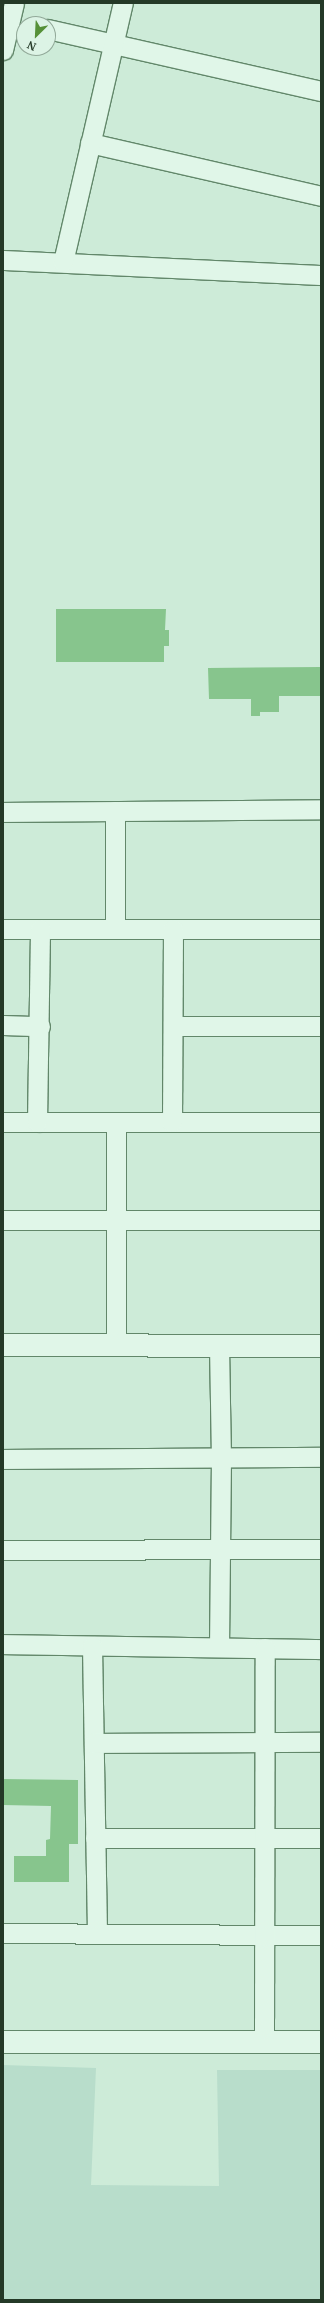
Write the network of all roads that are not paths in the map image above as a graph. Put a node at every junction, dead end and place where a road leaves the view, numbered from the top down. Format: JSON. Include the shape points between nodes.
{"nodes":[{"id":1,"x":123,"y":3,"type":"edge"},
{"id":2,"x":16,"y":18,"type":"edge"},
{"id":3,"x":56,"y":31,"type":"edge"},
{"id":4,"x":113,"y":44,"type":"junction"},
{"id":5,"x":3,"y":50,"type":"edge"},
{"id":6,"x":321,"y":91,"type":"edge"},
{"id":7,"x":90,"y":143,"type":"junction"},
{"id":8,"x":321,"y":196,"type":"edge"},
{"id":9,"x":3,"y":260,"type":"edge"},
{"id":10,"x":63,"y":262,"type":"junction"},
{"id":11,"x":321,"y":275,"type":"edge"},
{"id":12,"x":321,"y":809,"type":"edge"},
{"id":13,"x":115,"y":811,"type":"junction"},
{"id":14,"x":3,"y":812,"type":"edge"},
{"id":15,"x":115,"y":928,"type":"junction"},
{"id":16,"x":3,"y":929,"type":"edge"},
{"id":17,"x":40,"y":929,"type":"junction"},
{"id":18,"x":172,"y":929,"type":"junction"},
{"id":19,"x":321,"y":929,"type":"edge"},
{"id":20,"x":3,"y":1025,"type":"edge"},
{"id":21,"x":40,"y":1026,"type":"junction"},
{"id":22,"x":173,"y":1026,"type":"junction"},
{"id":23,"x":321,"y":1026,"type":"edge"},
{"id":24,"x":3,"y":1122,"type":"edge"},
{"id":25,"x":38,"y":1122,"type":"junction"},
{"id":26,"x":172,"y":1122,"type":"junction"},
{"id":27,"x":321,"y":1122,"type":"edge"},
{"id":28,"x":116,"y":1123,"type":"junction"},
{"id":29,"x":3,"y":1220,"type":"edge"},
{"id":30,"x":117,"y":1220,"type":"junction"},
{"id":31,"x":321,"y":1220,"type":"edge"},
{"id":32,"x":3,"y":1345,"type":"edge"},
{"id":33,"x":116,"y":1345,"type":"junction"},
{"id":34,"x":219,"y":1345,"type":"junction"},
{"id":35,"x":321,"y":1346,"type":"edge"},
{"id":36,"x":221,"y":1457,"type":"junction"},
{"id":37,"x":321,"y":1457,"type":"edge"},
{"id":38,"x":3,"y":1459,"type":"edge"},
{"id":39,"x":220,"y":1549,"type":"junction"},
{"id":40,"x":321,"y":1549,"type":"edge"},
{"id":41,"x":3,"y":1550,"type":"edge"},
{"id":42,"x":3,"y":1644,"type":"edge"},
{"id":43,"x":92,"y":1646,"type":"junction"},
{"id":44,"x":219,"y":1647,"type":"junction"},
{"id":45,"x":265,"y":1648,"type":"junction"},
{"id":46,"x":321,"y":1648,"type":"edge"},
{"id":47,"x":265,"y":1742,"type":"junction"},
{"id":48,"x":321,"y":1742,"type":"edge"},
{"id":49,"x":94,"y":1743,"type":"junction"},
{"id":50,"x":95,"y":1838,"type":"junction"},
{"id":51,"x":266,"y":1838,"type":"junction"},
{"id":52,"x":321,"y":1838,"type":"edge"},
{"id":53,"x":3,"y":1933,"type":"edge"},
{"id":54,"x":97,"y":1933,"type":"junction"},
{"id":55,"x":264,"y":1935,"type":"junction"},
{"id":56,"x":321,"y":1935,"type":"edge"},
{"id":57,"x":3,"y":2042,"type":"edge"},
{"id":58,"x":264,"y":2042,"type":"junction"},
{"id":59,"x":321,"y":2042,"type":"edge"}],
"edges":[{"from":1,"to":4,"type":"street"},
{"from":2,"to":5,"type":"street"},
{"from":3,"to":4,"type":"street"},
{"from":4,"to":6,"type":"street"},
{"from":4,"to":7,"type":"street"},
{"from":7,"to":8,"type":"street"},
{"from":7,"to":10,"type":"street"},
{"from":9,"to":10,"type":"street"},
{"from":10,"to":11,"type":"street"},
{"from":12,"to":13,"type":"street"},
{"from":13,"to":14,"type":"street"},
{"from":13,"to":15,"type":"street"},
{"from":15,"to":17,"type":"street"},
{"from":15,"to":18,"type":"street"},
{"from":16,"to":17,"type":"street"},
{"from":17,"to":21,"type":"street"},
{"from":18,"to":19,"type":"street"},
{"from":18,"to":22,"type":"street"},
{"from":20,"to":21,"type":"street"},
{"from":21,"to":25,"type":"street"},
{"from":22,"to":23,"type":"street"},
{"from":22,"to":26,"type":"street"},
{"from":24,"to":25,"type":"street"},
{"from":25,"to":28,"type":"street"},
{"from":26,"to":27,"type":"street"},
{"from":26,"to":28,"type":"street"},
{"from":28,"to":30,"type":"street"},
{"from":29,"to":30,"type":"street"},
{"from":30,"to":31,"type":"street"},
{"from":30,"to":33,"type":"street"},
{"from":32,"to":33,"type":"street"},
{"from":33,"to":34,"type":"street"},
{"from":34,"to":35,"type":"street"},
{"from":34,"to":36,"type":"street"},
{"from":36,"to":37,"type":"street"},
{"from":36,"to":38,"type":"street"},
{"from":36,"to":39,"type":"street"},
{"from":39,"to":40,"type":"street"},
{"from":39,"to":41,"type":"street"},
{"from":39,"to":44,"type":"street"},
{"from":42,"to":43,"type":"street"},
{"from":43,"to":44,"type":"street"},
{"from":43,"to":49,"type":"street"},
{"from":44,"to":45,"type":"street"},
{"from":45,"to":46,"type":"street"},
{"from":45,"to":47,"type":"street"},
{"from":47,"to":48,"type":"street"},
{"from":47,"to":49,"type":"street"},
{"from":47,"to":51,"type":"street"},
{"from":49,"to":50,"type":"street"},
{"from":50,"to":51,"type":"street"},
{"from":50,"to":54,"type":"street"},
{"from":51,"to":52,"type":"street"},
{"from":51,"to":55,"type":"street"},
{"from":53,"to":54,"type":"street"},
{"from":54,"to":55,"type":"street"},
{"from":55,"to":56,"type":"street"},
{"from":55,"to":58,"type":"street"},
{"from":57,"to":58,"type":"street"},
{"from":58,"to":59,"type":"street"}]}
